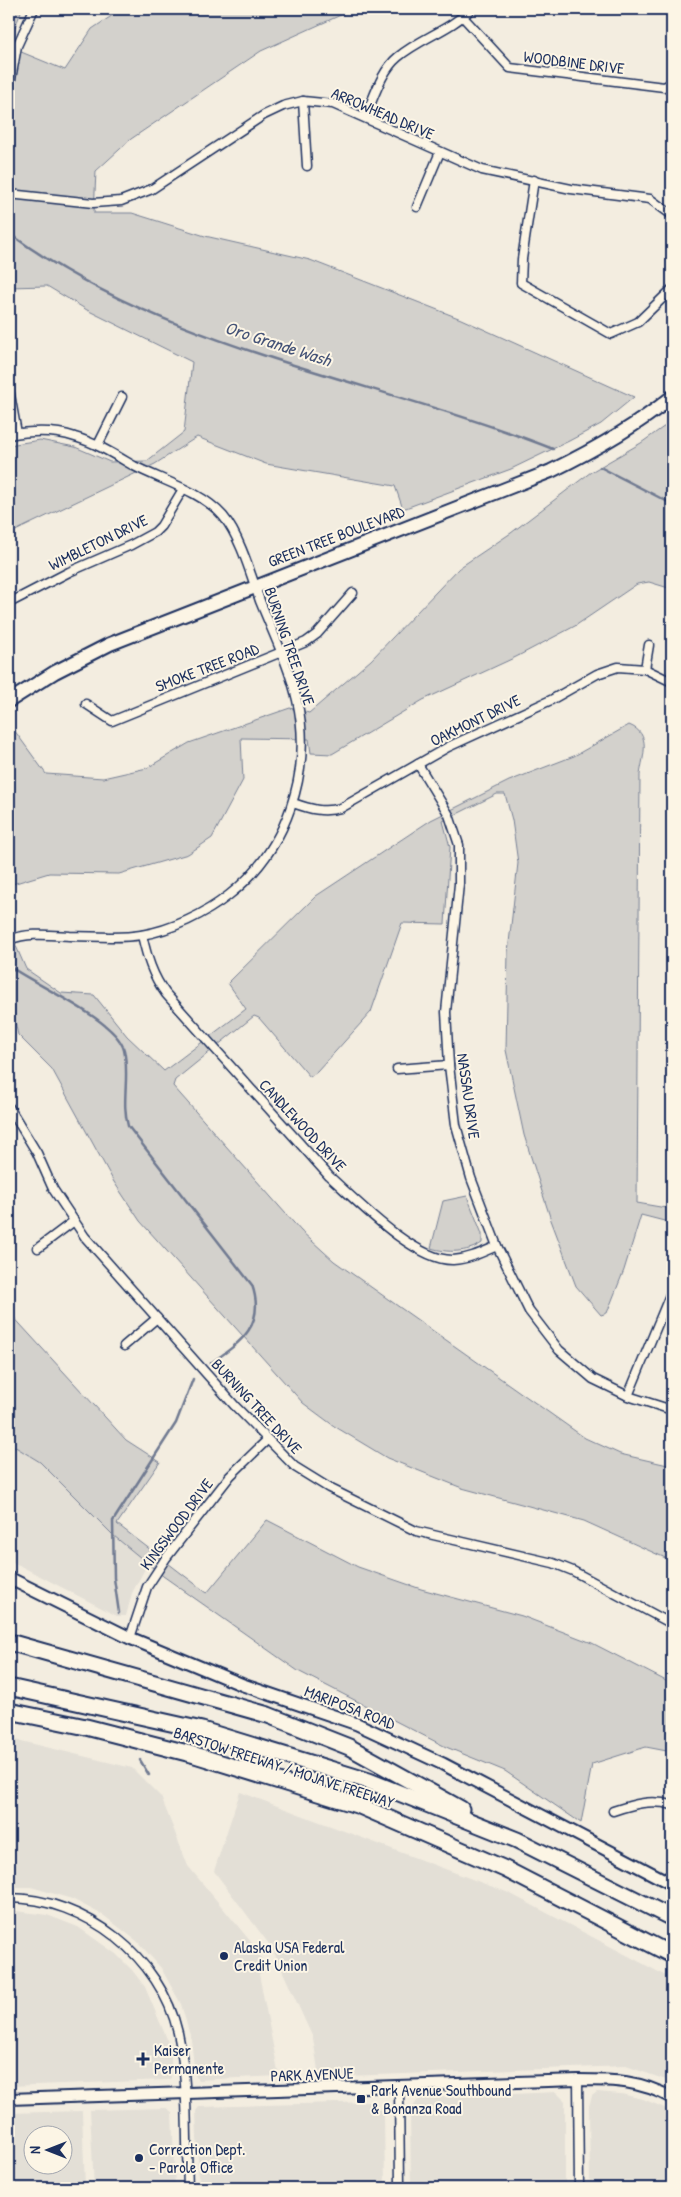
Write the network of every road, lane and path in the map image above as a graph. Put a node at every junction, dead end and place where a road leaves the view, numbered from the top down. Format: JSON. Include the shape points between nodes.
{"nodes":[{"id":1,"x":34,"y":9,"type":"edge"},
{"id":2,"x":472,"y":9,"type":"edge"},
{"id":3,"x":463,"y":17,"type":"junction"},
{"id":4,"x":672,"y":83,"type":"edge"},
{"id":5,"x":9,"y":90,"type":"edge"},
{"id":6,"x":303,"y":101,"type":"junction"},
{"id":7,"x":365,"y":117,"type":"junction"},
{"id":8,"x":440,"y":152,"type":"junction"},
{"id":9,"x":307,"y":166,"type":"dead end"},
{"id":10,"x":534,"y":180,"type":"junction"},
{"id":11,"x":9,"y":194,"type":"edge"},
{"id":12,"x":417,"y":207,"type":"dead end"},
{"id":13,"x":672,"y":215,"type":"edge"},
{"id":14,"x":672,"y":289,"type":"edge"},
{"id":15,"x":9,"y":389,"type":"edge"},
{"id":16,"x":122,"y":397,"type":"dead end"},
{"id":17,"x":672,"y":397,"type":"edge"},
{"id":18,"x":13,"y":434,"type":"edge"},
{"id":19,"x":98,"y":445,"type":"junction"},
{"id":20,"x":183,"y":489,"type":"junction"},
{"id":21,"x":255,"y":586,"type":"junction"},
{"id":22,"x":353,"y":593,"type":"dead end"},
{"id":23,"x":9,"y":603,"type":"edge"},
{"id":24,"x":649,"y":645,"type":"dead end"},
{"id":25,"x":282,"y":653,"type":"junction"},
{"id":26,"x":645,"y":669,"type":"junction"},
{"id":27,"x":672,"y":682,"type":"edge"},
{"id":28,"x":9,"y":701,"type":"edge"},
{"id":29,"x":86,"y":704,"type":"dead end"},
{"id":30,"x":418,"y":764,"type":"junction"},
{"id":31,"x":293,"y":803,"type":"junction"},
{"id":32,"x":142,"y":935,"type":"junction"},
{"id":33,"x":9,"y":940,"type":"edge"},
{"id":34,"x":449,"y":1066,"type":"junction"},
{"id":35,"x":397,"y":1070,"type":"dead end"},
{"id":36,"x":9,"y":1107,"type":"edge"},
{"id":37,"x":74,"y":1221,"type":"junction"},
{"id":38,"x":497,"y":1246,"type":"junction"},
{"id":39,"x":38,"y":1248,"type":"dead end"},
{"id":40,"x":672,"y":1290,"type":"edge"},
{"id":41,"x":157,"y":1318,"type":"junction"},
{"id":42,"x":124,"y":1346,"type":"dead end"},
{"id":43,"x":628,"y":1396,"type":"junction"},
{"id":44,"x":672,"y":1410,"type":"edge"},
{"id":45,"x":267,"y":1440,"type":"junction"},
{"id":46,"x":9,"y":1578,"type":"edge"},
{"id":47,"x":672,"y":1624,"type":"edge"},
{"id":48,"x":130,"y":1638,"type":"junction"},
{"id":49,"x":9,"y":1642,"type":"edge"},
{"id":50,"x":9,"y":1687,"type":"edge"},
{"id":51,"x":9,"y":1711,"type":"edge"},
{"id":52,"x":9,"y":1716,"type":"edge"},
{"id":53,"x":86,"y":1727,"type":"junction"},
{"id":54,"x":672,"y":1805,"type":"edge"},
{"id":55,"x":613,"y":1811,"type":"dead end"},
{"id":56,"x":516,"y":1840,"type":"junction"},
{"id":57,"x":672,"y":1884,"type":"edge"},
{"id":58,"x":9,"y":1898,"type":"edge"},
{"id":59,"x":672,"y":1918,"type":"edge"},
{"id":60,"x":672,"y":1955,"type":"edge"},
{"id":61,"x":578,"y":2080,"type":"junction"},
{"id":62,"x":399,"y":2086,"type":"junction"},
{"id":63,"x":184,"y":2094,"type":"junction"},
{"id":64,"x":672,"y":2098,"type":"edge"},
{"id":65,"x":9,"y":2100,"type":"edge"},
{"id":66,"x":188,"y":2188,"type":"edge"},
{"id":67,"x":400,"y":2188,"type":"edge"},
{"id":68,"x":579,"y":2188,"type":"edge"}],
"edges":[{"from":1,"to":5,"type":"street","via":[[17,46]]},
{"from":2,"to":3,"type":"street"},
{"from":3,"to":4,"type":"street","name":"WOODBINE DRIVE","via":[[510,68],[664,88]]},
{"from":3,"to":7,"type":"street","via":[[396,58],[385,73]]},
{"from":6,"to":7,"type":"street","name":"ARROWHEAD DRIVE","via":[[334,104]]},
{"from":6,"to":9,"type":"street"},
{"from":6,"to":11,"type":"street","name":"ARROWHEAD DRIVE","via":[[264,115],[137,196],[93,203]]},
{"from":7,"to":8,"type":"street","name":"ARROWHEAD DRIVE"},
{"from":8,"to":10,"type":"street","name":"ARROWHEAD DRIVE","via":[[482,170]]},
{"from":8,"to":12,"type":"street"},
{"from":10,"to":13,"type":"street","name":"ARROWHEAD DRIVE","via":[[572,189],[650,199]]},
{"from":10,"to":14,"type":"street","via":[[521,283],[611,334],[638,322]]},
{"from":15,"to":18,"type":"street"},
{"from":16,"to":19,"type":"street"},
{"from":17,"to":21,"type":"main road","name":"GREEN TREE BOULEVARD","via":[[601,446],[551,471]]},
{"from":18,"to":19,"type":"street","name":"BURNING TREE DRIVE","via":[[60,433]]},
{"from":19,"to":20,"type":"street","name":"BURNING TREE DRIVE"},
{"from":20,"to":21,"type":"street","name":"BURNING TREE DRIVE","via":[[215,508],[224,518],[233,531]]},
{"from":20,"to":23,"type":"street","name":"WIMBLETON DRIVE","via":[[155,532]]},
{"from":21,"to":25,"type":"street","name":"BURNING TREE DRIVE"},
{"from":21,"to":28,"type":"main road","name":"GREEN TREE BOULEVARD","via":[[110,644],[55,672]]},
{"from":22,"to":25,"type":"street","name":"SMOKE TREE ROAD","via":[[317,634]]},
{"from":24,"to":26,"type":"street"},
{"from":25,"to":29,"type":"street","name":"SMOKE TREE ROAD","via":[[112,721]]},
{"from":25,"to":31,"type":"street","name":"BURNING TREE DRIVE","via":[[297,698],[302,732],[300,774]]},
{"from":26,"to":27,"type":"street","name":"OAKMONT DRIVE"},
{"from":26,"to":30,"type":"street","name":"OAKMONT DRIVE","via":[[618,667],[597,674],[551,700],[480,731]]},
{"from":30,"to":31,"type":"street","name":"OAKMONT DRIVE","via":[[329,812]]},
{"from":30,"to":34,"type":"street","name":"NASSAU DRIVE","via":[[449,815],[459,845],[459,884],[446,1012]]},
{"from":31,"to":32,"type":"street","name":"BURNING TREE DRIVE","via":[[272,848],[243,883],[197,915]]},
{"from":32,"to":33,"type":"street","name":"BURNING TREE DRIVE","via":[[30,935]]},
{"from":32,"to":38,"type":"street","name":"CANDLEWOOD DRIVE","via":[[148,963],[166,994],[329,1176],[348,1193],[428,1256],[464,1259]]},
{"from":34,"to":35,"type":"street"},
{"from":34,"to":38,"type":"street","name":"NASSAU DRIVE","via":[[456,1124],[471,1178]]},
{"from":36,"to":37,"type":"street","name":"BURNING TREE DRIVE"},
{"from":37,"to":39,"type":"street"},
{"from":37,"to":41,"type":"street","name":"BURNING TREE DRIVE","via":[[85,1238]]},
{"from":38,"to":43,"type":"street","name":"NASSAU DRIVE","via":[[529,1311],[560,1350],[593,1379]]},
{"from":40,"to":43,"type":"street"},
{"from":41,"to":42,"type":"street"},
{"from":41,"to":45,"type":"street","name":"BURNING TREE DRIVE"},
{"from":43,"to":44,"type":"street","name":"NASSAU DRIVE"},
{"from":45,"to":47,"type":"street","name":"BURNING TREE DRIVE","via":[[296,1467],[381,1516],[416,1531],[573,1571]]},
{"from":45,"to":48,"type":"street","name":"KINGSWOOD DRIVE","via":[[230,1476],[166,1558],[147,1587]]},
{"from":46,"to":48,"type":"main road","name":"MARIPOSA ROAD"},
{"from":48,"to":57,"type":"main road","name":"MARIPOSA ROAD","via":[[243,1685],[357,1724],[444,1764]]},
{"from":49,"to":56,"type":"highway","via":[[268,1715],[349,1747]]},
{"from":50,"to":56,"type":"highway","name":"BARSTOW FREEWAY / MOJAVE FREEWAY","via":[[202,1730],[369,1781]]},
{"from":51,"to":53,"type":"highway","name":"BARSTOW FREEWAY / MOJAVE FREEWAY"},
{"from":52,"to":53,"type":"highway"},
{"from":53,"to":60,"type":"highway","name":"BARSTOW FREEWAY / MOJAVE FREEWAY","via":[[195,1755],[360,1806],[505,1869]]},
{"from":54,"to":55,"type":"street","via":[[640,1802]]},
{"from":56,"to":59,"type":"highway","name":"BARSTOW FREEWAY / MOJAVE FREEWAY"},
{"from":58,"to":63,"type":"street","via":[[59,1905],[80,1914],[115,1936],[139,1959],[158,1985],[171,2012],[183,2061]]},
{"from":61,"to":62,"type":"street","name":"PARK AVENUE"},
{"from":61,"to":64,"type":"street","name":"PARK AVENUE","via":[[644,2084]]},
{"from":61,"to":68,"type":"street"},
{"from":62,"to":63,"type":"street","name":"PARK AVENUE"},
{"from":62,"to":67,"type":"street"},
{"from":63,"to":65,"type":"street","name":"PARK AVENUE"},
{"from":63,"to":66,"type":"street"}]}
